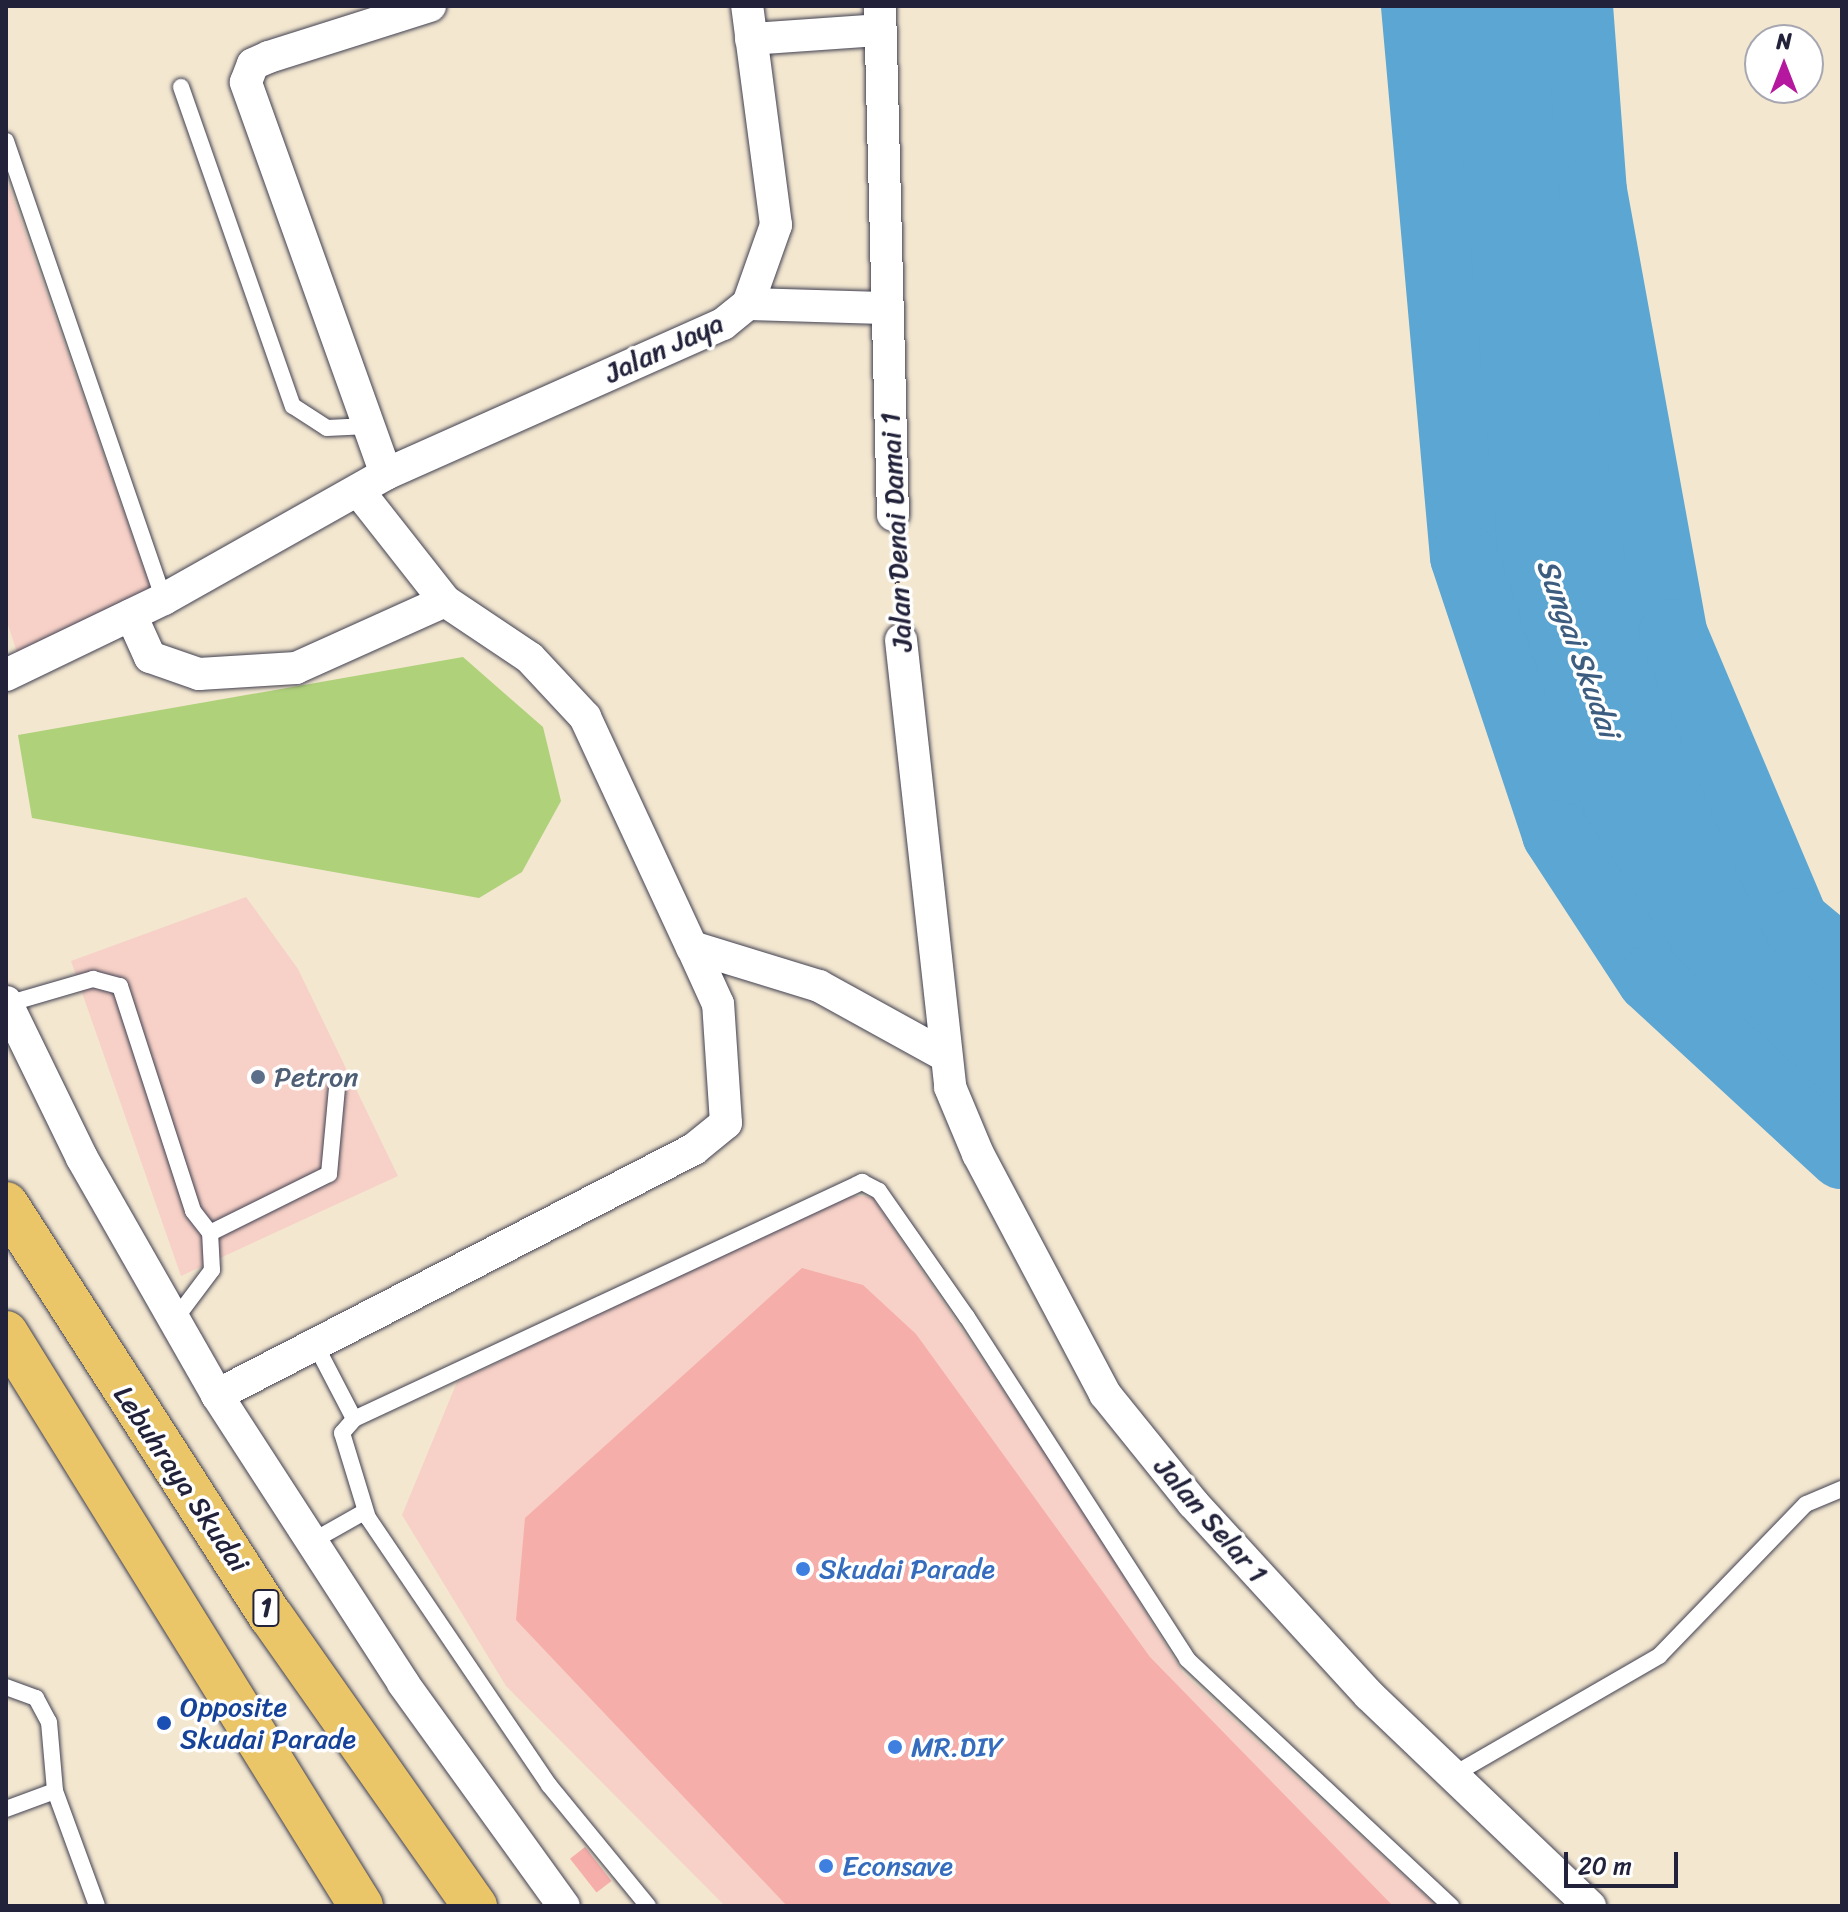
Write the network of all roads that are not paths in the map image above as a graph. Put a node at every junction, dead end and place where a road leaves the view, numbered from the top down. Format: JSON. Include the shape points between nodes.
{"nodes":[{"id":1,"x":430,"y":6,"type":"edge"},
{"id":2,"x":747,"y":6,"type":"edge"},
{"id":3,"x":876,"y":22,"type":"edge"},
{"id":4,"x":751,"y":39,"type":"junction"},
{"id":5,"x":181,"y":87,"type":"dead end"},
{"id":6,"x":6,"y":141,"type":"edge"},
{"id":7,"x":748,"y":304,"type":"junction"},
{"id":8,"x":877,"y":308,"type":"junction"},
{"id":9,"x":368,"y":426,"type":"junction"},
{"id":10,"x":386,"y":474,"type":"junction"},
{"id":11,"x":360,"y":493,"type":"junction"},
{"id":12,"x":893,"y":515,"type":"road end"},
{"id":13,"x":164,"y":599,"type":"junction"},
{"id":14,"x":445,"y":601,"type":"junction"},
{"id":15,"x":131,"y":615,"type":"junction"},
{"id":16,"x":901,"y":640,"type":"road end"},
{"id":17,"x":8,"y":669,"type":"edge"},
{"id":18,"x":692,"y":947,"type":"junction"},
{"id":19,"x":7,"y":1003,"type":"edge"},
{"id":20,"x":944,"y":1055,"type":"junction"},
{"id":21,"x":337,"y":1088,"type":"dead end"},
{"id":22,"x":6,"y":1204,"type":"edge"},
{"id":23,"x":210,"y":1233,"type":"junction"},
{"id":24,"x":176,"y":1318,"type":"junction"},
{"id":25,"x":6,"y":1333,"type":"edge"},
{"id":26,"x":314,"y":1342,"type":"junction"},
{"id":27,"x":217,"y":1395,"type":"junction"},
{"id":28,"x":354,"y":1419,"type":"junction"},
{"id":29,"x":1842,"y":1489,"type":"edge"},
{"id":30,"x":366,"y":1515,"type":"junction"},
{"id":31,"x":313,"y":1544,"type":"junction"},
{"id":32,"x":6,"y":1687,"type":"edge"},
{"id":33,"x":1453,"y":1775,"type":"junction"},
{"id":34,"x":55,"y":1791,"type":"junction"},
{"id":35,"x":6,"y":1809,"type":"edge"},
{"id":36,"x":346,"y":1896,"type":"edge"},
{"id":37,"x":97,"y":1906,"type":"edge"},
{"id":38,"x":475,"y":1906,"type":"edge"},
{"id":39,"x":564,"y":1906,"type":"edge"},
{"id":40,"x":648,"y":1906,"type":"edge"},
{"id":41,"x":1451,"y":1906,"type":"edge"},
{"id":42,"x":1590,"y":1906,"type":"edge"}],
"edges":[{"from":1,"to":9,"type":"street","via":[[269,57],[253,64],[246,82]]},
{"from":2,"to":4,"type":"street","name":"Jalan Jaya"},
{"from":3,"to":4,"type":"street","via":[[805,36]]},
{"from":3,"to":8,"type":"street","name":"Jalan Denai Damai 1"},
{"from":4,"to":7,"type":"street","name":"Jalan Jaya","via":[[776,225]]},
{"from":5,"to":9,"type":"lane","via":[[293,406],[327,428]]},
{"from":6,"to":13,"type":"lane"},
{"from":7,"to":8,"type":"street"},
{"from":7,"to":10,"type":"street","name":"Jalan Jaya","via":[[723,324]]},
{"from":8,"to":12,"type":"street","name":"Jalan Denai Damai 1"},
{"from":9,"to":10,"type":"street"},
{"from":10,"to":11,"type":"street","name":"Jalan Jaya"},
{"from":11,"to":13,"type":"street","name":"Jalan Jaya"},
{"from":11,"to":14,"type":"street"},
{"from":13,"to":15,"type":"street","name":"Jalan Jaya"},
{"from":14,"to":15,"type":"street","via":[[296,668],[199,674],[150,657]]},
{"from":14,"to":18,"type":"street","via":[[530,658],[585,717]]},
{"from":15,"to":17,"type":"street","name":"Jalan Jaya"},
{"from":16,"to":20,"type":"street","name":"Jalan Denai Damai 1"},
{"from":18,"to":20,"type":"street","via":[[819,986]]},
{"from":18,"to":26,"type":"street","via":[[722,1028],[726,1123],[694,1149]]},
{"from":19,"to":23,"type":"lane","via":[[93,979],[120,986],[193,1211]]},
{"from":19,"to":24,"type":"street","via":[[82,1158]]},
{"from":20,"to":33,"type":"street","name":"Jalan Selar 1","via":[[978,1154],[1105,1394],[1193,1503]]},
{"from":21,"to":23,"type":"lane","via":[[329,1174]]},
{"from":22,"to":38,"type":"highway","name":"Lebuhraya Skudai","number":"1","via":[[271,1616]]},
{"from":23,"to":24,"type":"lane","via":[[212,1270]]},
{"from":24,"to":27,"type":"street"},
{"from":25,"to":36,"type":"highway"},
{"from":26,"to":27,"type":"street"},
{"from":26,"to":28,"type":"lane"},
{"from":27,"to":31,"type":"street"},
{"from":28,"to":30,"type":"lane","via":[[340,1446]]},
{"from":28,"to":41,"type":"lane","via":[[838,1187],[862,1182],[879,1191],[967,1317],[1187,1659]]},
{"from":29,"to":33,"type":"lane","via":[[1806,1504],[1659,1656]]},
{"from":30,"to":31,"type":"lane"},
{"from":30,"to":40,"type":"lane","via":[[549,1785]]},
{"from":31,"to":39,"type":"street"},
{"from":32,"to":34,"type":"lane","via":[[36,1698],[49,1722]]},
{"from":33,"to":42,"type":"street","name":"Jalan Selar 1"},
{"from":34,"to":35,"type":"lane"},
{"from":34,"to":37,"type":"lane"}]}
